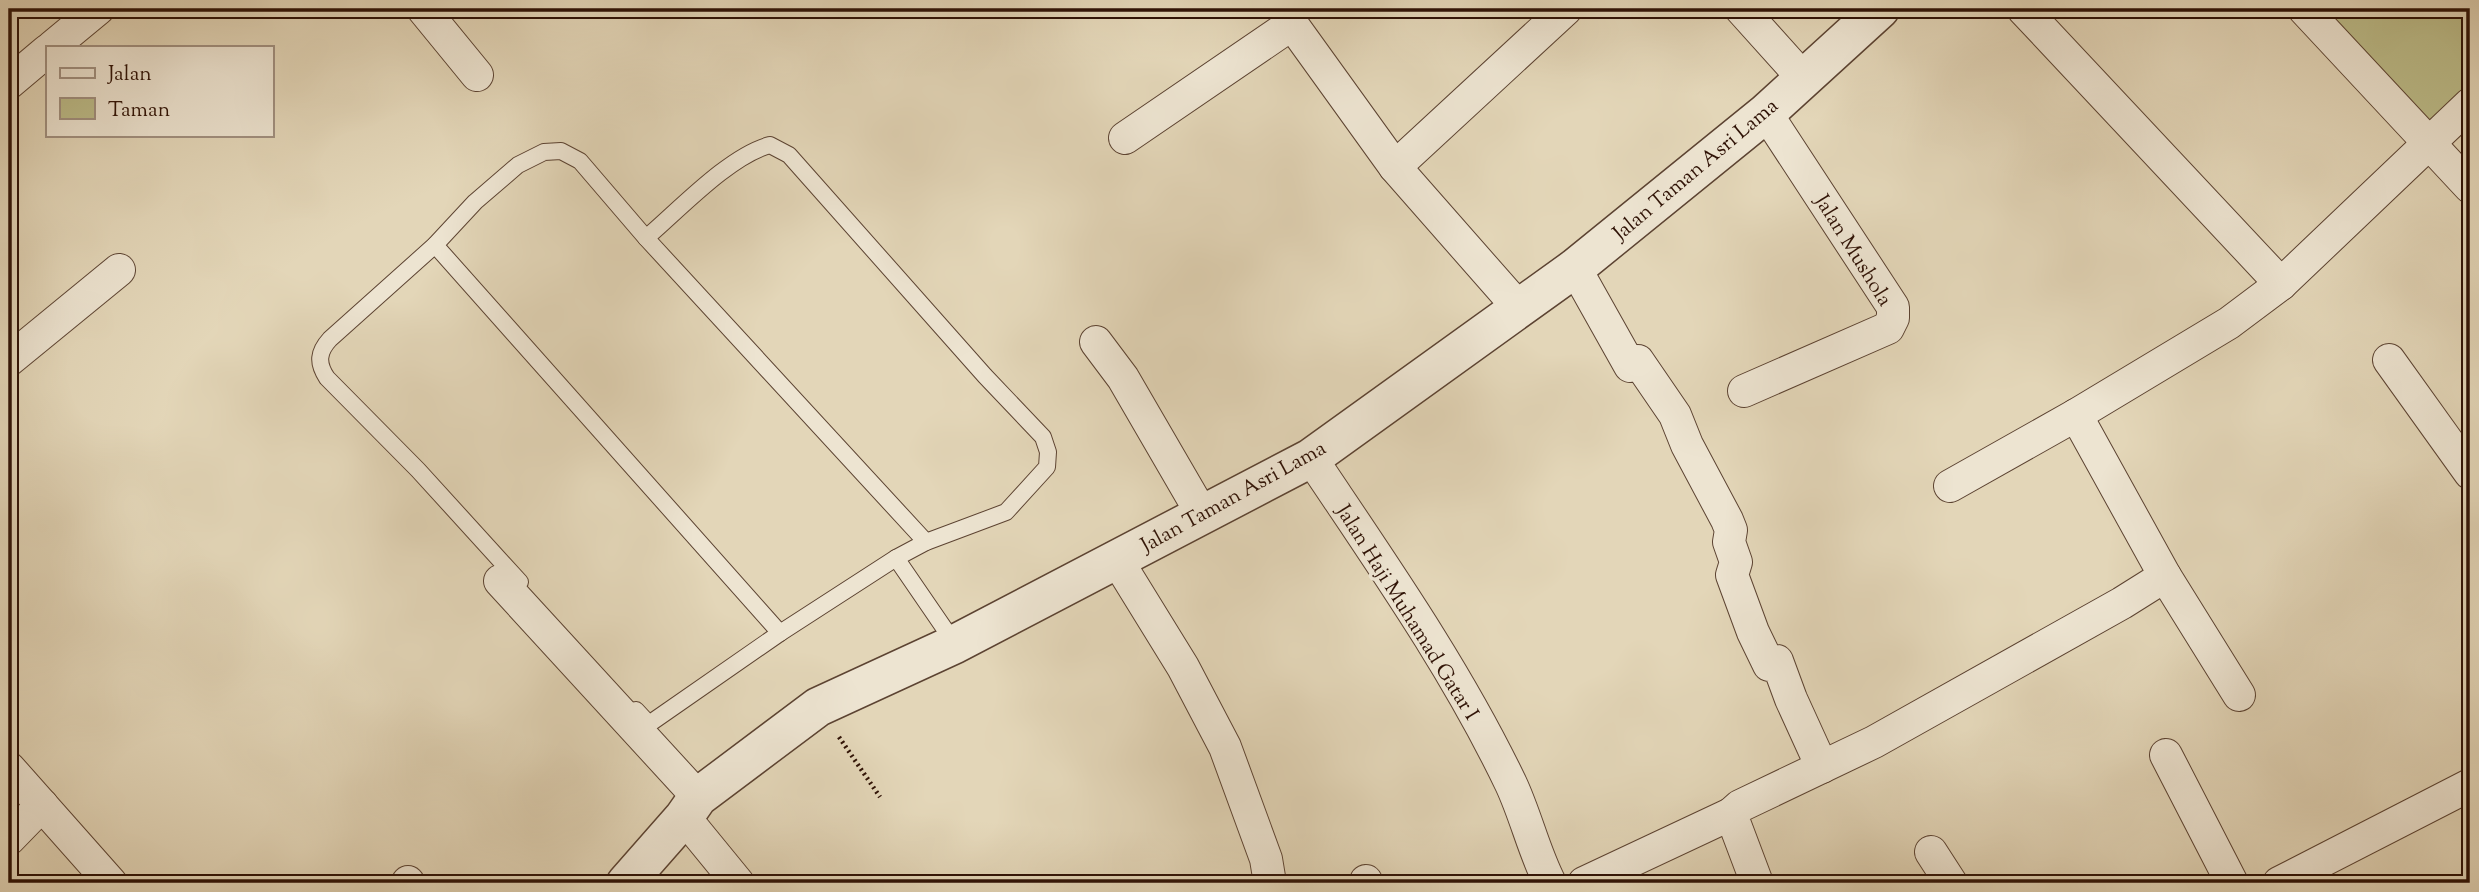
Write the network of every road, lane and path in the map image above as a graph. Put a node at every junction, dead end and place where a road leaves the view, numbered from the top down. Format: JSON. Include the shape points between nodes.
{"nodes":[{"id":1,"x":98,"y":9,"type":"edge"},
{"id":2,"x":424,"y":9,"type":"edge"},
{"id":3,"x":1566,"y":9,"type":"edge"},
{"id":4,"x":1741,"y":9,"type":"edge"},
{"id":5,"x":1880,"y":9,"type":"edge"},
{"id":6,"x":2023,"y":9,"type":"edge"},
{"id":7,"x":2304,"y":9,"type":"edge"},
{"id":8,"x":1292,"y":16,"type":"edge"},
{"id":9,"x":52,"y":46,"type":"edge"},
{"id":10,"x":46,"y":52,"type":"edge"},
{"id":11,"x":477,"y":75,"type":"dead end"},
{"id":12,"x":1804,"y":78,"type":"junction"},
{"id":13,"x":9,"y":83,"type":"edge"},
{"id":14,"x":2470,"y":104,"type":"edge"},
{"id":15,"x":1766,"y":113,"type":"junction"},
{"id":16,"x":1125,"y":138,"type":"dead end"},
{"id":17,"x":2429,"y":142,"type":"junction"},
{"id":18,"x":1395,"y":167,"type":"junction"},
{"id":19,"x":2470,"y":187,"type":"edge"},
{"id":20,"x":646,"y":238,"type":"junction"},
{"id":21,"x":435,"y":245,"type":"junction"},
{"id":22,"x":1575,"y":268,"type":"junction"},
{"id":23,"x":118,"y":270,"type":"dead end"},
{"id":24,"x":2281,"y":284,"type":"junction"},
{"id":25,"x":1518,"y":307,"type":"junction"},
{"id":26,"x":1096,"y":342,"type":"dead end"},
{"id":27,"x":11,"y":353,"type":"edge"},
{"id":28,"x":2389,"y":360,"type":"dead end"},
{"id":29,"x":1744,"y":391,"type":"dead end"},
{"id":30,"x":2076,"y":415,"type":"junction"},
{"id":31,"x":1311,"y":458,"type":"junction"},
{"id":32,"x":2470,"y":473,"type":"edge"},
{"id":33,"x":1950,"y":486,"type":"dead end"},
{"id":34,"x":1202,"y":514,"type":"junction"},
{"id":35,"x":926,"y":542,"type":"junction"},
{"id":36,"x":896,"y":558,"type":"junction"},
{"id":37,"x":1117,"y":560,"type":"junction"},
{"id":38,"x":2165,"y":576,"type":"junction"},
{"id":39,"x":500,"y":581,"type":"dead end"},
{"id":40,"x":780,"y":633,"type":"junction"},
{"id":41,"x":955,"y":644,"type":"junction"},
{"id":42,"x":2239,"y":695,"type":"dead end"},
{"id":43,"x":834,"y":730,"type":"dead end"},
{"id":44,"x":2166,"y":755,"type":"dead end"},
{"id":45,"x":1822,"y":767,"type":"junction"},
{"id":46,"x":9,"y":768,"type":"edge"},
{"id":47,"x":2470,"y":785,"type":"edge"},
{"id":48,"x":880,"y":797,"type":"dead end"},
{"id":49,"x":42,"y":805,"type":"junction"},
{"id":50,"x":691,"y":807,"type":"junction"},
{"id":51,"x":1731,"y":814,"type":"junction"},
{"id":52,"x":9,"y":839,"type":"edge"},
{"id":53,"x":1931,"y":852,"type":"dead end"},
{"id":54,"x":111,"y":883,"type":"edge"},
{"id":55,"x":626,"y":883,"type":"edge"},
{"id":56,"x":738,"y":883,"type":"edge"},
{"id":57,"x":1270,"y":883,"type":"edge"},
{"id":58,"x":1550,"y":883,"type":"edge"},
{"id":59,"x":1584,"y":883,"type":"edge"},
{"id":60,"x":1757,"y":883,"type":"edge"},
{"id":61,"x":1951,"y":883,"type":"edge"},
{"id":62,"x":2232,"y":883,"type":"edge"},
{"id":63,"x":2279,"y":883,"type":"edge"}],
"edges":[{"from":1,"to":9,"type":"street"},
{"from":2,"to":11,"type":"street"},
{"from":3,"to":18,"type":"street"},
{"from":4,"to":12,"type":"street"},
{"from":5,"to":12,"type":"street","name":"Jalan Taman Asri Lama"},
{"from":6,"to":24,"type":"street"},
{"from":7,"to":17,"type":"street"},
{"from":8,"to":16,"type":"street"},
{"from":8,"to":18,"type":"street"},
{"from":10,"to":13,"type":"street"},
{"from":12,"to":15,"type":"street","name":"Jalan Taman Asri Lama"},
{"from":14,"to":17,"type":"street"},
{"from":15,"to":22,"type":"street","name":"Jalan Taman Asri Lama"},
{"from":15,"to":29,"type":"street","name":"Jalan Mushola","via":[[1893,307],[1893,318],[1888,328]]},
{"from":17,"to":19,"type":"street"},
{"from":17,"to":24,"type":"street"},
{"from":18,"to":25,"type":"street"},
{"from":20,"to":21,"type":"lane","via":[[580,161],[561,151],[544,152],[518,165]]},
{"from":20,"to":35,"type":"lane"},
{"from":20,"to":35,"type":"lane","via":[[754,149],[770,145],[789,155],[1043,436],[1047,467],[1006,512]]},
{"from":21,"to":40,"type":"lane"},
{"from":21,"to":40,"type":"lane","via":[[321,349],[320,366],[327,378],[418,470],[649,724]]},
{"from":22,"to":25,"type":"street","name":"Jalan Taman Asri Lama"},
{"from":22,"to":45,"type":"street","via":[[1630,366],[1639,361],[1675,415],[1727,520],[1736,562],[1732,575],[1753,632],[1769,666],[1777,661]]},
{"from":23,"to":27,"type":"street"},
{"from":24,"to":30,"type":"street","via":[[2229,323]]},
{"from":25,"to":31,"type":"street","name":"Jalan Taman Asri Lama"},
{"from":26,"to":34,"type":"street","via":[[1124,378]]},
{"from":28,"to":32,"type":"street"},
{"from":30,"to":33,"type":"street"},
{"from":30,"to":38,"type":"street"},
{"from":31,"to":34,"type":"street","name":"Jalan Taman Asri Lama"},
{"from":31,"to":58,"type":"street","name":"Jalan Haji Muhamad Gatar I","via":[[1453,676],[1511,785]]},
{"from":34,"to":37,"type":"street","name":"Jalan Taman Asri Lama"},
{"from":35,"to":36,"type":"lane"},
{"from":36,"to":40,"type":"lane"},
{"from":36,"to":41,"type":"lane"},
{"from":37,"to":41,"type":"street","name":"Jalan Taman Asri Lama"},
{"from":37,"to":57,"type":"street","via":[[1183,667],[1225,747],[1266,859]]},
{"from":38,"to":42,"type":"street"},
{"from":38,"to":45,"type":"street"},
{"from":39,"to":50,"type":"street"},
{"from":41,"to":50,"type":"street","name":"Jalan Taman Asri Lama","via":[[818,707]]},
{"from":43,"to":48,"type":"path"},
{"from":44,"to":62,"type":"street"},
{"from":45,"to":51,"type":"street"},
{"from":46,"to":49,"type":"street"},
{"from":47,"to":63,"type":"street"},
{"from":49,"to":52,"type":"street"},
{"from":49,"to":54,"type":"street"},
{"from":50,"to":55,"type":"street","name":"Jalan Taman Asri Lama"},
{"from":50,"to":56,"type":"street"},
{"from":51,"to":59,"type":"street"},
{"from":51,"to":60,"type":"street"},
{"from":53,"to":61,"type":"street"}]}
